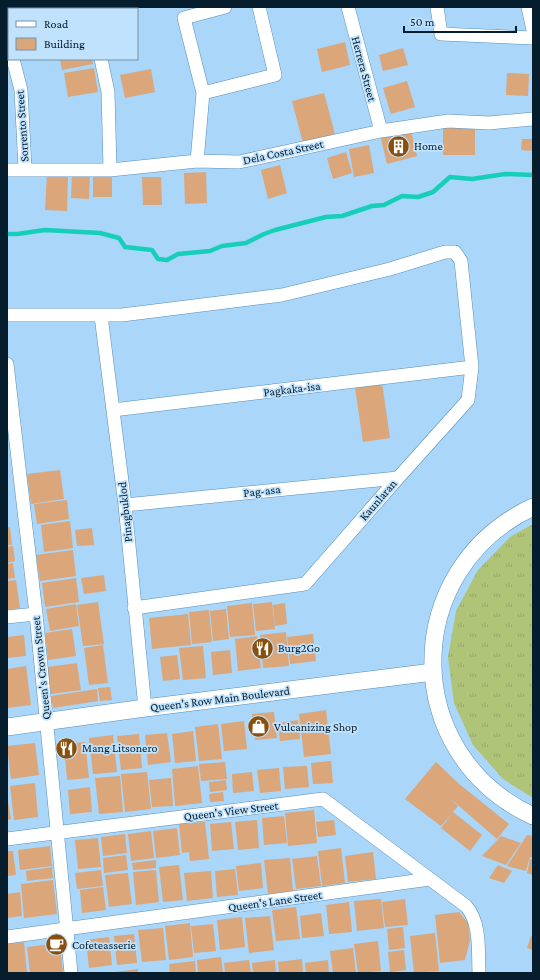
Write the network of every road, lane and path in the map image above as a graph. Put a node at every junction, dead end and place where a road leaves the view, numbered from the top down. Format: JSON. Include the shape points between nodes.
{"nodes":[{"id":1,"x":225,"y":7,"type":"edge"},
{"id":2,"x":259,"y":7,"type":"edge"},
{"id":3,"x":348,"y":7,"type":"edge"},
{"id":4,"x":437,"y":7,"type":"edge"},
{"id":5,"x":528,"y":7,"type":"edge"},
{"id":6,"x":533,"y":30,"type":"edge"},
{"id":7,"x":533,"y":38,"type":"edge"},
{"id":8,"x":13,"y":60,"type":"edge"},
{"id":9,"x":101,"y":60,"type":"edge"},
{"id":10,"x":203,"y":93,"type":"junction"},
{"id":11,"x":533,"y":119,"type":"edge"},
{"id":12,"x":381,"y":131,"type":"junction"},
{"id":13,"x":197,"y":161,"type":"junction"},
{"id":14,"x":7,"y":170,"type":"edge"},
{"id":15,"x":25,"y":170,"type":"junction"},
{"id":16,"x":110,"y":170,"type":"junction"},
{"id":17,"x":7,"y":315,"type":"edge"},
{"id":18,"x":100,"y":316,"type":"junction"},
{"id":19,"x":7,"y":364,"type":"edge"},
{"id":20,"x":472,"y":367,"type":"junction"},
{"id":21,"x":113,"y":410,"type":"junction"},
{"id":22,"x":398,"y":478,"type":"junction"},
{"id":23,"x":126,"y":505,"type":"junction"},
{"id":24,"x":533,"y":507,"type":"edge"},
{"id":25,"x":134,"y":608,"type":"junction"},
{"id":26,"x":36,"y":614,"type":"junction"},
{"id":27,"x":7,"y":617,"type":"edge"},
{"id":28,"x":433,"y":672,"type":"junction"},
{"id":29,"x":145,"y":708,"type":"junction"},
{"id":30,"x":46,"y":722,"type":"junction"},
{"id":31,"x":7,"y":727,"type":"edge"},
{"id":32,"x":533,"y":816,"type":"edge"},
{"id":33,"x":57,"y":833,"type":"junction"},
{"id":34,"x":7,"y":839,"type":"edge"},
{"id":35,"x":430,"y":879,"type":"junction"},
{"id":36,"x":67,"y":929,"type":"junction"},
{"id":37,"x":7,"y":937,"type":"edge"},
{"id":38,"x":71,"y":973,"type":"edge"},
{"id":39,"x":479,"y":973,"type":"edge"}],
"edges":[{"from":1,"to":10,"type":"street","via":[[184,18]]},
{"from":2,"to":10,"type":"street","via":[[276,75]]},
{"from":3,"to":12,"type":"street","name":"Herrera Street"},
{"from":4,"to":7,"type":"street","via":[[441,34]]},
{"from":5,"to":6,"type":"street"},
{"from":8,"to":15,"type":"street","name":"Sorrento Street","via":[[21,90]]},
{"from":9,"to":16,"type":"street","via":[[108,92]]},
{"from":10,"to":13,"type":"street"},
{"from":11,"to":12,"type":"street","name":"Dela Costa Street","via":[[488,123],[448,121]]},
{"from":12,"to":13,"type":"street","name":"Dela Costa Street","via":[[239,162]]},
{"from":13,"to":16,"type":"street","name":"Dela Costa Street"},
{"from":14,"to":15,"type":"street","name":"Dela Costa Street"},
{"from":15,"to":16,"type":"street","name":"Dela Costa Street"},
{"from":17,"to":18,"type":"street"},
{"from":18,"to":20,"type":"street","name":"Kaunlaran","via":[[282,295],[390,269],[444,252],[455,252],[461,261]]},
{"from":18,"to":21,"type":"street","name":"Pinagbuklod"},
{"from":19,"to":26,"type":"street","name":"Queen's Crown Street"},
{"from":20,"to":21,"type":"street","name":"Pagkaka-isa"},
{"from":20,"to":22,"type":"street","name":"Kaunlaran","via":[[468,400]]},
{"from":21,"to":23,"type":"street","name":"Pinagbuklod"},
{"from":22,"to":23,"type":"street","name":"Pag-asa"},
{"from":22,"to":25,"type":"street","name":"Kaunlaran","via":[[305,584]]},
{"from":23,"to":25,"type":"street","name":"Pinagbuklod"},
{"from":24,"to":28,"type":"street","via":[[498,528],[478,545],[462,566],[449,589],[440,613],[434,639]]},
{"from":25,"to":29,"type":"street","name":"Pinagbuklod"},
{"from":26,"to":27,"type":"street"},
{"from":26,"to":30,"type":"street","name":"Queen's Crown Street"},
{"from":28,"to":29,"type":"street","name":"Queen's Row Main Boulevard"},
{"from":28,"to":32,"type":"street","via":[[443,720],[466,763],[500,797]]},
{"from":29,"to":30,"type":"street","name":"Queen's Row Main Boulevard"},
{"from":30,"to":31,"type":"street","name":"Queen's Row Main Boulevard"},
{"from":30,"to":33,"type":"street","name":"Queen's Crown Street"},
{"from":33,"to":34,"type":"street","name":"Queen's View Street"},
{"from":33,"to":35,"type":"street","name":"Queen's View Street","via":[[323,799]]},
{"from":33,"to":36,"type":"street","name":"Queen's Crown Street"},
{"from":35,"to":36,"type":"street","name":"Queen's Lane Street"},
{"from":35,"to":39,"type":"street","via":[[471,912],[477,932]]},
{"from":36,"to":37,"type":"street","name":"Queen's Lane Street"},
{"from":36,"to":38,"type":"street","name":"Queen's Crown Street"}]}
